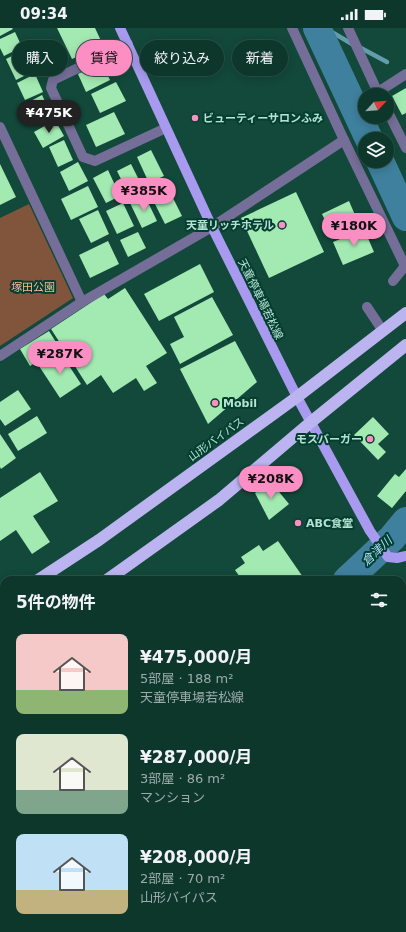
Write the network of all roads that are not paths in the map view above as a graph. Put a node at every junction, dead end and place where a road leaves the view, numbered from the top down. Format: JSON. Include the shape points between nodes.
{"nodes":[{"id":1,"x":120,"y":28,"type":"edge"},
{"id":2,"x":292,"y":28,"type":"edge"},
{"id":3,"x":348,"y":28,"type":"edge"},
{"id":4,"x":126,"y":40,"type":"edge"},
{"id":5,"x":132,"y":53,"type":"edge"},
{"id":6,"x":76,"y":69,"type":"edge"},
{"id":7,"x":406,"y":74,"type":"edge"},
{"id":8,"x":376,"y":88,"type":"edge"},
{"id":9,"x":385,"y":88,"type":"edge"},
{"id":10,"x":394,"y":124,"type":"edge"},
{"id":11,"x":0,"y":127,"type":"edge"},
{"id":12,"x":166,"y":128,"type":"junction"},
{"id":13,"x":344,"y":140,"type":"junction"},
{"id":14,"x":3,"y":142,"type":"edge"},
{"id":15,"x":406,"y":148,"type":"edge"},
{"id":16,"x":212,"y":227,"type":"junction"},
{"id":17,"x":393,"y":281,"type":"dead end"},
{"id":18,"x":82,"y":302,"type":"junction"},
{"id":19,"x":367,"y":307,"type":"dead end"},
{"id":20,"x":406,"y":313,"type":"edge"},
{"id":21,"x":383,"y":331,"type":"junction"},
{"id":22,"x":406,"y":345,"type":"edge"},
{"id":23,"x":0,"y":356,"type":"edge"},
{"id":24,"x":297,"y":397,"type":"junction"},
{"id":25,"x":311,"y":422,"type":"junction"},
{"id":26,"x":406,"y":556,"type":"edge"},
{"id":27,"x":44,"y":576,"type":"edge"},
{"id":28,"x":113,"y":576,"type":"edge"}],
"edges":[{"from":1,"to":4,"type":"main road","name":"天童停車場若松線"},
{"from":2,"to":13,"type":"street"},
{"from":3,"to":8,"type":"street"},
{"from":5,"to":12,"type":"main road","name":"天童停車場若松線"},
{"from":6,"to":12,"type":"street","via":[[53,80],[51,88],[83,157],[95,162]]},
{"from":7,"to":9,"type":"street"},
{"from":10,"to":15,"type":"street"},
{"from":11,"to":14,"type":"street"},
{"from":12,"to":16,"type":"main road","name":"天童停車場若松線"},
{"from":13,"to":16,"type":"street"},
{"from":13,"to":17,"type":"street","via":[[405,266]]},
{"from":14,"to":18,"type":"street"},
{"from":16,"to":18,"type":"street"},
{"from":16,"to":24,"type":"main road","name":"天童停車場若松線"},
{"from":18,"to":23,"type":"street"},
{"from":19,"to":21,"type":"street"},
{"from":20,"to":21,"type":"highway","name":"山形バイパス"},
{"from":21,"to":24,"type":"highway","name":"山形バイパス"},
{"from":22,"to":25,"type":"highway"},
{"from":24,"to":25,"type":"main road","name":"天童停車場若松線"},
{"from":24,"to":27,"type":"highway","name":"山形バイパス","via":[[99,540]]},
{"from":25,"to":26,"type":"main road","name":"天童停車場若松線","via":[[370,531],[388,557]]},
{"from":25,"to":28,"type":"highway","via":[[218,500]]}]}
